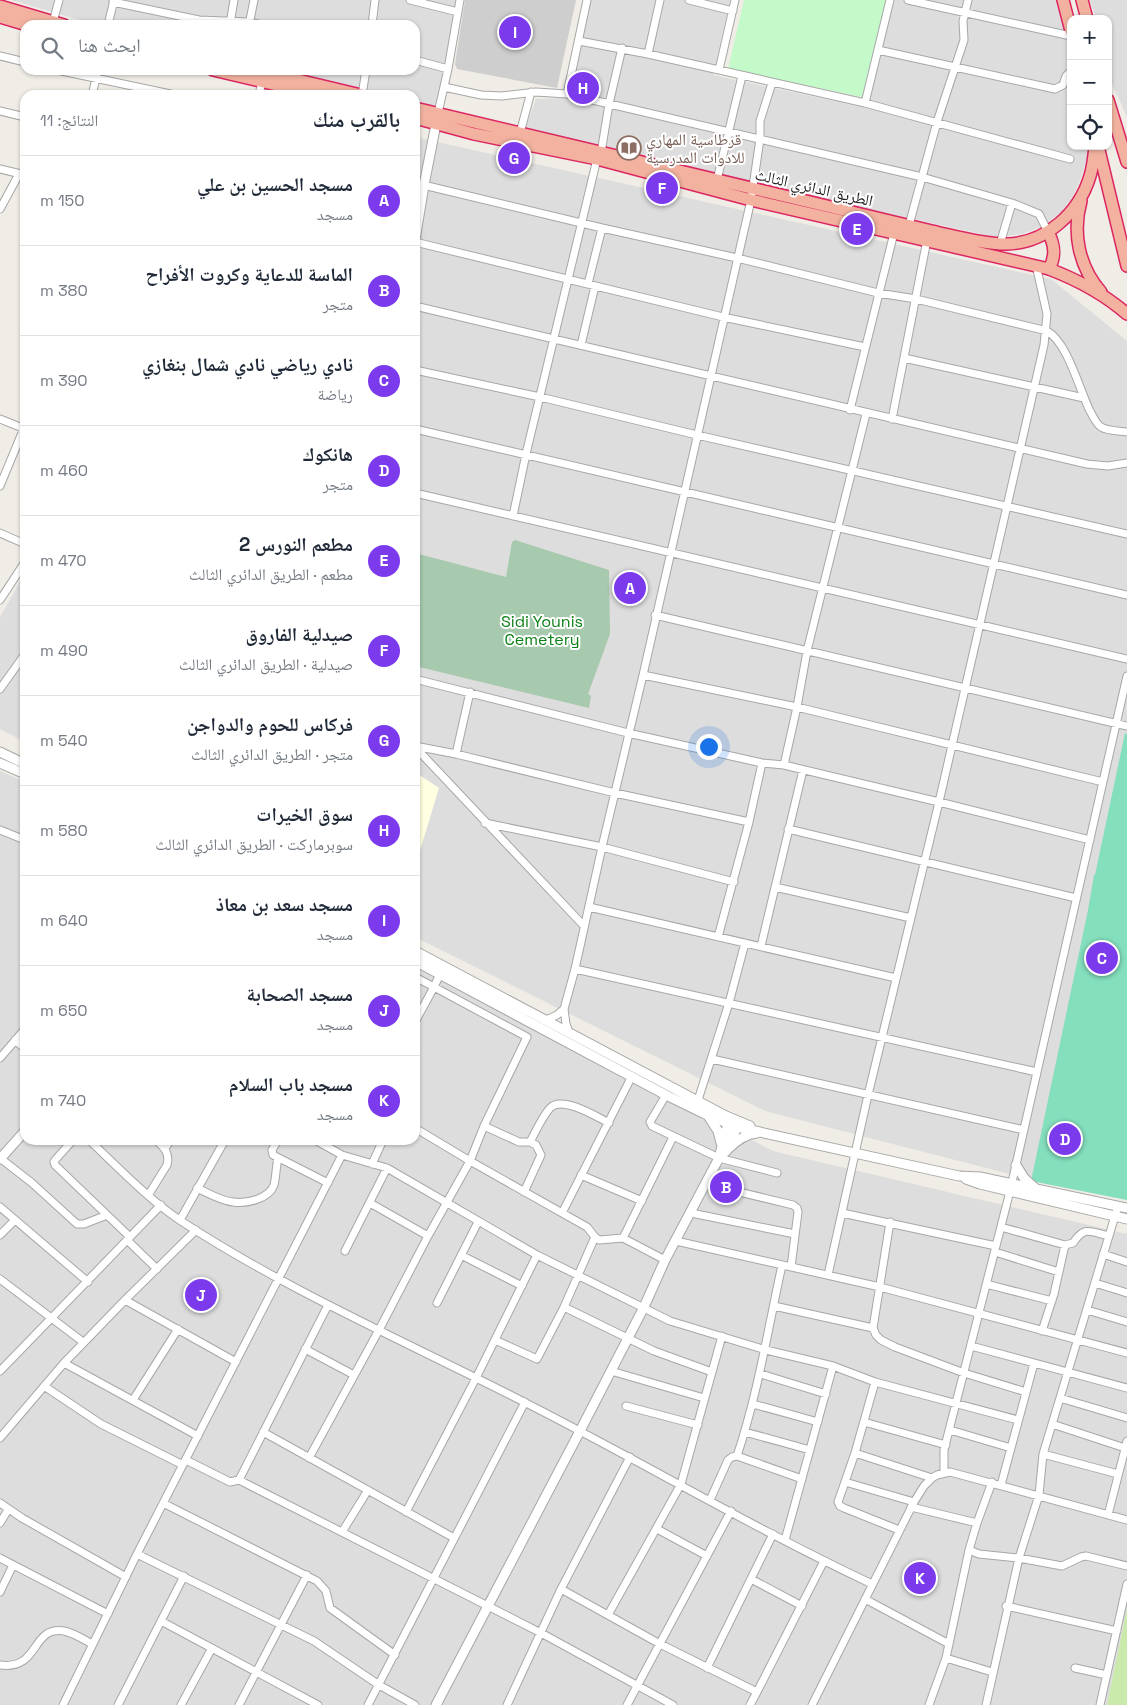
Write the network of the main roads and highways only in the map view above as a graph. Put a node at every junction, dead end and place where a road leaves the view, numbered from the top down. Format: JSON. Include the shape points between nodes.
{"nodes":[{"id":1,"x":1063,"y":0,"type":"edge"},
{"id":2,"x":1082,"y":0,"type":"edge"},
{"id":3,"x":4,"y":8,"type":"edge"},
{"id":4,"x":1086,"y":15,"type":"edge"},
{"id":5,"x":1067,"y":16,"type":"edge"},
{"id":6,"x":20,"y":20,"type":"edge"},
{"id":7,"x":44,"y":20,"type":"edge"},
{"id":8,"x":233,"y":75,"type":"edge"},
{"id":9,"x":277,"y":75,"type":"edge"},
{"id":10,"x":297,"y":90,"type":"edge"},
{"id":11,"x":341,"y":90,"type":"edge"},
{"id":12,"x":1110,"y":105,"type":"edge"},
{"id":13,"x":420,"y":110,"type":"edge"},
{"id":14,"x":420,"y":118,"type":"edge"},
{"id":15,"x":437,"y":118,"type":"junction"},
{"id":16,"x":1095,"y":150,"type":"edge"},
{"id":17,"x":1097,"y":150,"type":"edge"},
{"id":18,"x":599,"y":156,"type":"junction"},
{"id":19,"x":1127,"y":162,"type":"edge"},
{"id":20,"x":752,"y":194,"type":"junction"},
{"id":21,"x":1082,"y":197,"type":"junction"},
{"id":22,"x":1048,"y":232,"type":"junction"},
{"id":23,"x":1126,"y":262,"type":"edge"},
{"id":24,"x":1050,"y":269,"type":"junction"},
{"id":25,"x":1105,"y":296,"type":"junction"},
{"id":26,"x":1127,"y":314,"type":"edge"}],
"edges":[{"from":1,"to":5,"type":"highway"},
{"from":2,"to":4,"type":"highway"},
{"from":3,"to":6,"type":"highway"},
{"from":3,"to":7,"type":"highway"},
{"from":8,"to":10,"type":"highway"},
{"from":9,"to":11,"type":"highway"},
{"from":12,"to":19,"type":"highway"},
{"from":13,"to":15,"type":"highway","name":"الطريق الدائري الثالث"},
{"from":14,"to":15,"type":"highway","name":"الطريق الدائري الثالث"},
{"from":15,"to":18,"type":"highway","name":"الطريق الدائري الثالث","via":[[520,133]]},
{"from":15,"to":18,"type":"highway","name":"الطريق الدائري الثالث","via":[[474,134]]},
{"from":16,"to":21,"type":"highway","name":"الطريق الدائري الثالث","via":[[1091,175]]},
{"from":17,"to":23,"type":"highway"},
{"from":18,"to":20,"type":"highway","name":"الطريق الدائري الثالث"},
{"from":18,"to":20,"type":"highway","name":"الطريق الدائري الثالث","via":[[717,180]]},
{"from":20,"to":22,"type":"highway","name":"الطريق الدائري الثالث","via":[[1000,244],[1025,242]]},
{"from":20,"to":24,"type":"highway","name":"الطريق الدائري الثالث","via":[[894,233]]},
{"from":21,"to":22,"type":"highway","name":"الطريق الدائري الثالث"},
{"from":21,"to":25,"type":"highway","via":[[1077,226],[1078,245],[1088,273]]},
{"from":22,"to":24,"type":"highway","via":[[1054,248]]},
{"from":24,"to":25,"type":"highway","name":"الطريق الدائري الثالث"},
{"from":25,"to":26,"type":"highway","name":"الطريق الدائري الثالث"}]}
